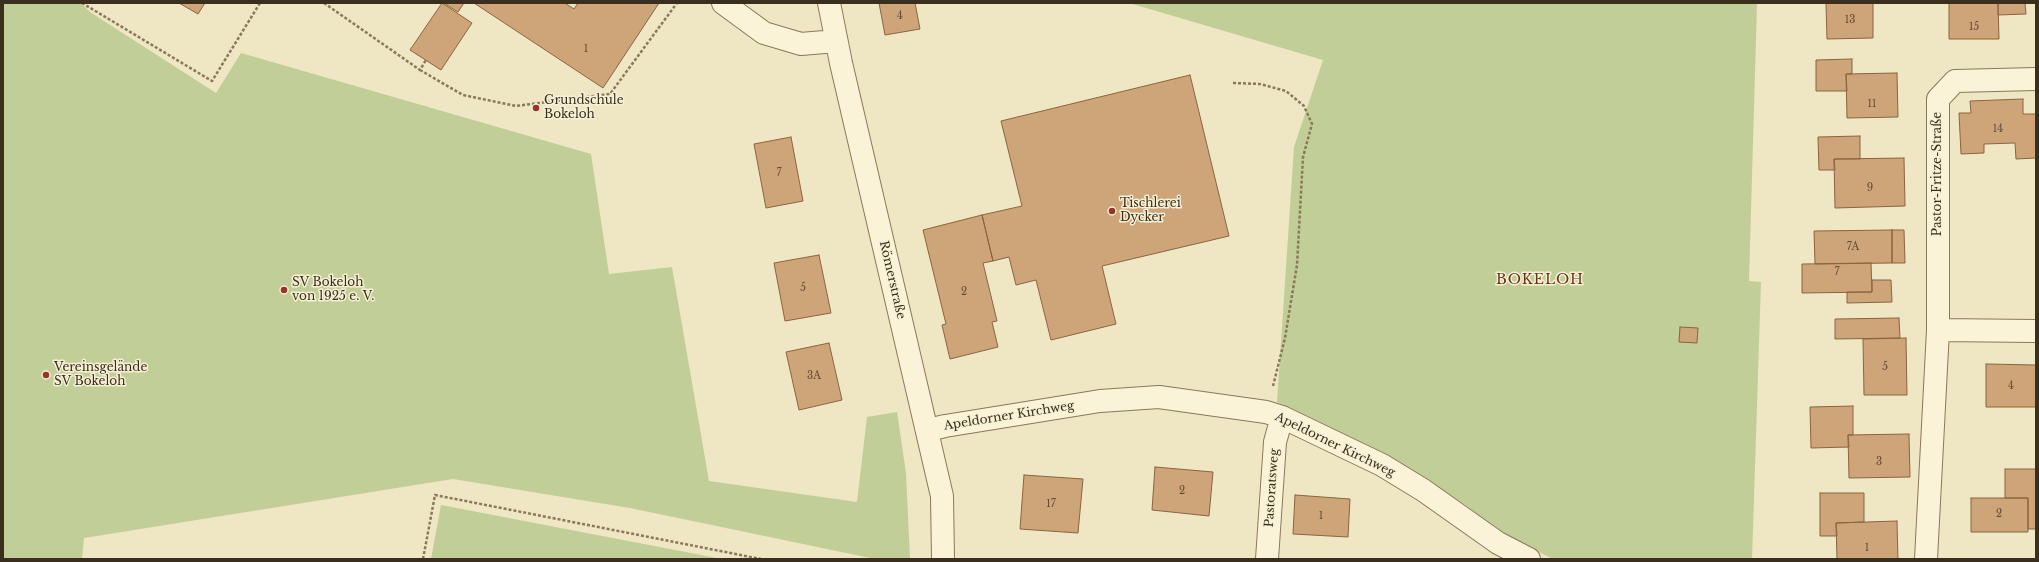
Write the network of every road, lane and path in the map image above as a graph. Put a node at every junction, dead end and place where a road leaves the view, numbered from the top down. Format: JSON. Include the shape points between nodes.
{"nodes":[{"id":1,"x":82,"y":3,"type":"edge"},
{"id":2,"x":260,"y":3,"type":"edge"},
{"id":3,"x":324,"y":3,"type":"edge"},
{"id":4,"x":677,"y":3,"type":"edge"},
{"id":5,"x":723,"y":3,"type":"edge"},
{"id":6,"x":829,"y":3,"type":"edge"},
{"id":7,"x":836,"y":41,"type":"junction"},
{"id":8,"x":426,"y":60,"type":"dead end"},
{"id":9,"x":420,"y":70,"type":"junction"},
{"id":10,"x":2036,"y":79,"type":"edge"},
{"id":11,"x":1233,"y":83,"type":"dead end"},
{"id":12,"x":1938,"y":330,"type":"junction"},
{"id":13,"x":2036,"y":331,"type":"edge"},
{"id":14,"x":1274,"y":414,"type":"junction"},
{"id":15,"x":928,"y":430,"type":"junction"},
{"id":16,"x":423,"y":559,"type":"edge"},
{"id":17,"x":761,"y":559,"type":"edge"},
{"id":18,"x":943,"y":559,"type":"edge"},
{"id":19,"x":1267,"y":559,"type":"edge"},
{"id":20,"x":1529,"y":559,"type":"edge"},
{"id":21,"x":1926,"y":559,"type":"edge"}],
"edges":[{"from":1,"to":2,"type":"path","via":[[212,81]]},
{"from":3,"to":9,"type":"path"},
{"from":4,"to":9,"type":"path","via":[[610,94],[516,106],[463,95]]},
{"from":5,"to":7,"type":"street","via":[[764,33],[801,44]]},
{"from":6,"to":7,"type":"street","name":"Römerstraße"},
{"from":7,"to":15,"type":"street","name":"Römerstraße"},
{"from":8,"to":9,"type":"path"},
{"from":10,"to":12,"type":"street","name":"Pastor-Fritze-Straße","via":[[1955,81],[1938,99]]},
{"from":11,"to":14,"type":"path","via":[[1260,84],[1286,91],[1304,106],[1312,124],[1303,157],[1297,265]]},
{"from":12,"to":13,"type":"street"},
{"from":12,"to":21,"type":"street","name":"Pastor-Fritze-Straße"},
{"from":14,"to":15,"type":"street","name":"Apeldorner Kirchweg","via":[[1152,398],[1100,401]]},
{"from":14,"to":19,"type":"street","name":"Pastoratsweg","via":[[1276,442]]},
{"from":14,"to":20,"type":"street","name":"Apeldorner Kirchweg","via":[[1394,472],[1498,543]]},
{"from":15,"to":18,"type":"street","name":"Römerstraße","via":[[942,496]]},
{"from":16,"to":17,"type":"path","via":[[435,495]]}]}
